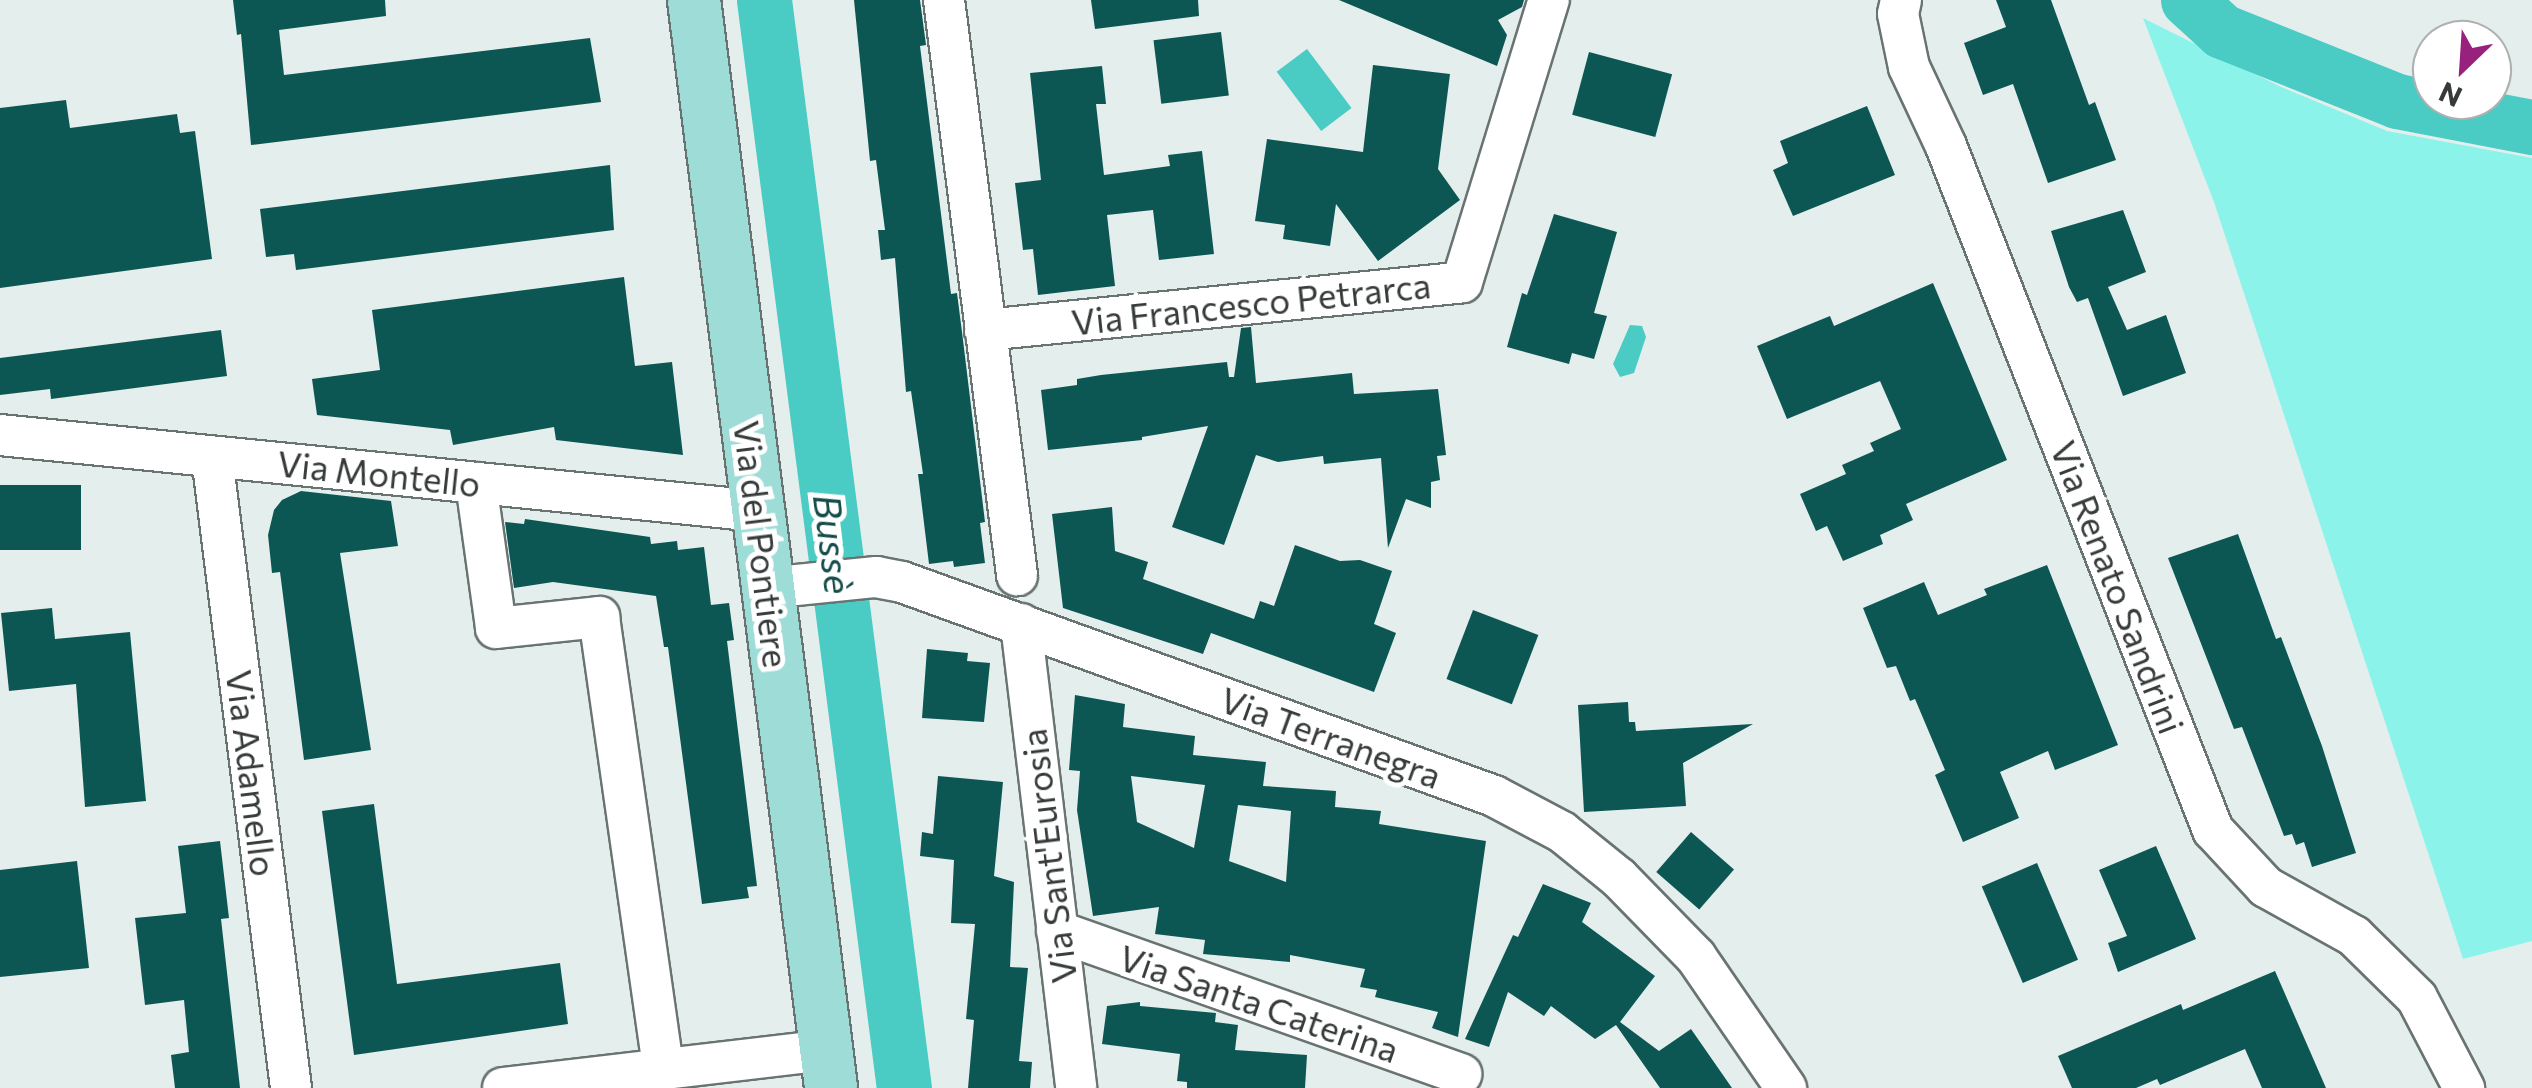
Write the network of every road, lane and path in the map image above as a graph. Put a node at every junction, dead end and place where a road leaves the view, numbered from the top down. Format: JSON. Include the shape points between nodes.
{"nodes":[{"id":1,"x":694,"y":0,"type":"edge"},
{"id":2,"x":944,"y":0,"type":"edge"},
{"id":3,"x":1549,"y":0,"type":"edge"},
{"id":4,"x":1901,"y":0,"type":"edge"},
{"id":5,"x":985,"y":330,"type":"junction"},
{"id":6,"x":0,"y":436,"type":"edge"},
{"id":7,"x":212,"y":457,"type":"junction"},
{"id":8,"x":476,"y":483,"type":"junction"},
{"id":9,"x":757,"y":511,"type":"junction"},
{"id":10,"x":1016,"y":574,"type":"dead end"},
{"id":11,"x":782,"y":587,"type":"junction"},
{"id":12,"x":1020,"y":624,"type":"junction"},
{"id":13,"x":1057,"y":931,"type":"junction"},
{"id":14,"x":662,"y":1069,"type":"junction"},
{"id":15,"x":828,"y":1069,"type":"edge"},
{"id":16,"x":1461,"y":1074,"type":"dead end"},
{"id":17,"x":291,"y":1088,"type":"edge"},
{"id":18,"x":503,"y":1088,"type":"edge"},
{"id":19,"x":1076,"y":1088,"type":"edge"},
{"id":20,"x":1786,"y":1088,"type":"edge"},
{"id":21,"x":2464,"y":1088,"type":"edge"}],
"edges":[{"from":1,"to":9,"type":"main road","name":"Via del Pontiere"},
{"from":2,"to":5,"type":"street"},
{"from":3,"to":5,"type":"street","name":"Via Francesco Petrarca","via":[[1462,282]]},
{"from":4,"to":21,"type":"street","name":"Via Renato Sandrini","via":[[1910,67],[2213,830],[2266,887],[2354,936],[2417,998]]},
{"from":5,"to":10,"type":"street"},
{"from":6,"to":7,"type":"street","name":"Via Montello"},
{"from":7,"to":8,"type":"street","name":"Via Montello"},
{"from":7,"to":17,"type":"street","name":"Via Adamello"},
{"from":8,"to":9,"type":"street","name":"Via Montello"},
{"from":8,"to":14,"type":"street","via":[[496,628],[599,617]]},
{"from":9,"to":11,"type":"main road","name":"Via del Pontiere"},
{"from":11,"to":12,"type":"street","name":"Via Terranegra","via":[[876,577]]},
{"from":11,"to":15,"type":"main road","name":"Via del Pontiere"},
{"from":12,"to":13,"type":"street","name":"Via Sant'Eurosia"},
{"from":12,"to":20,"type":"street","name":"Via Terranegra","via":[[1494,796],[1562,832],[1619,878],[1696,958]]},
{"from":13,"to":16,"type":"street","name":"Via Santa Caterina"},
{"from":13,"to":19,"type":"street","name":"Via Sant'Eurosia"},
{"from":14,"to":15,"type":"street"},
{"from":14,"to":18,"type":"street"}]}
